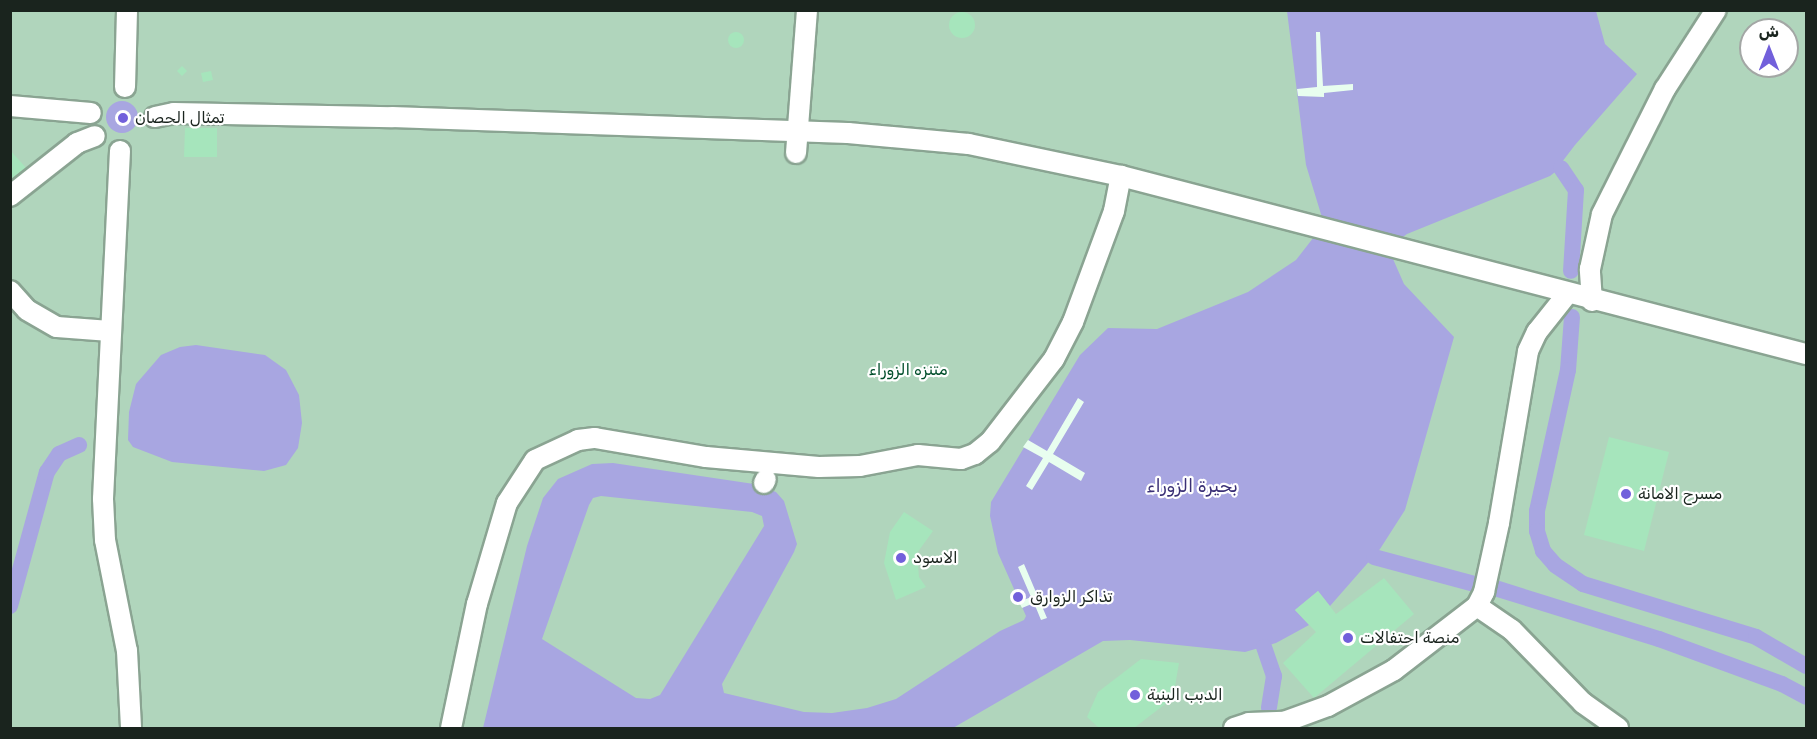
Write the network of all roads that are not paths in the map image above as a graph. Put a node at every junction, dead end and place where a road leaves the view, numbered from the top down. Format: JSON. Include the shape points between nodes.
{"nodes":[{"id":1,"x":127,"y":10,"type":"edge"},
{"id":2,"x":807,"y":10,"type":"edge"},
{"id":3,"x":1716,"y":10,"type":"edge"},
{"id":4,"x":125,"y":87,"type":"dead end"},
{"id":5,"x":10,"y":106,"type":"edge"},
{"id":6,"x":91,"y":113,"type":"dead end"},
{"id":7,"x":155,"y":117,"type":"dead end"},
{"id":8,"x":797,"y":133,"type":"junction"},
{"id":9,"x":95,"y":136,"type":"dead end"},
{"id":10,"x":120,"y":151,"type":"dead end"},
{"id":11,"x":796,"y":153,"type":"dead end"},
{"id":12,"x":1121,"y":176,"type":"junction"},
{"id":13,"x":10,"y":196,"type":"edge"},
{"id":14,"x":10,"y":291,"type":"edge"},
{"id":15,"x":1568,"y":293,"type":"junction"},
{"id":16,"x":1592,"y":301,"type":"junction"},
{"id":17,"x":110,"y":331,"type":"junction"},
{"id":18,"x":1806,"y":354,"type":"edge"},
{"id":19,"x":1477,"y":606,"type":"junction"},
{"id":20,"x":131,"y":729,"type":"edge"},
{"id":21,"x":451,"y":729,"type":"edge"},
{"id":22,"x":1234,"y":729,"type":"edge"},
{"id":23,"x":1618,"y":729,"type":"edge"}],
"edges":[{"from":1,"to":4,"type":"street"},
{"from":2,"to":8,"type":"street"},
{"from":3,"to":16,"type":"street","via":[[1665,89],[1602,214],[1592,259]]},
{"from":5,"to":6,"type":"street"},
{"from":7,"to":8,"type":"street","via":[[174,113],[380,117]]},
{"from":8,"to":11,"type":"street"},
{"from":8,"to":12,"type":"street","via":[[896,135],[969,144]]},
{"from":9,"to":13,"type":"street","via":[[77,143]]},
{"from":10,"to":17,"type":"street"},
{"from":12,"to":15,"type":"street"},
{"from":12,"to":21,"type":"street","via":[[1114,211],[1073,322],[1054,359],[990,442],[975,454],[961,459],[918,455],[860,466],[819,467],[706,457],[595,438],[578,440],[536,460],[507,504],[477,604]]},
{"from":14,"to":17,"type":"street","via":[[27,310],[57,327]]},
{"from":15,"to":16,"type":"street"},
{"from":15,"to":19,"type":"street","via":[[1537,332],[1528,351],[1499,523],[1484,592]]},
{"from":16,"to":18,"type":"street"},
{"from":17,"to":20,"type":"street","via":[[105,540],[125,639]]},
{"from":19,"to":22,"type":"street","via":[[1394,670],[1328,706],[1284,722],[1250,723]]},
{"from":19,"to":23,"type":"street","via":[[1512,630],[1583,704]]}]}
